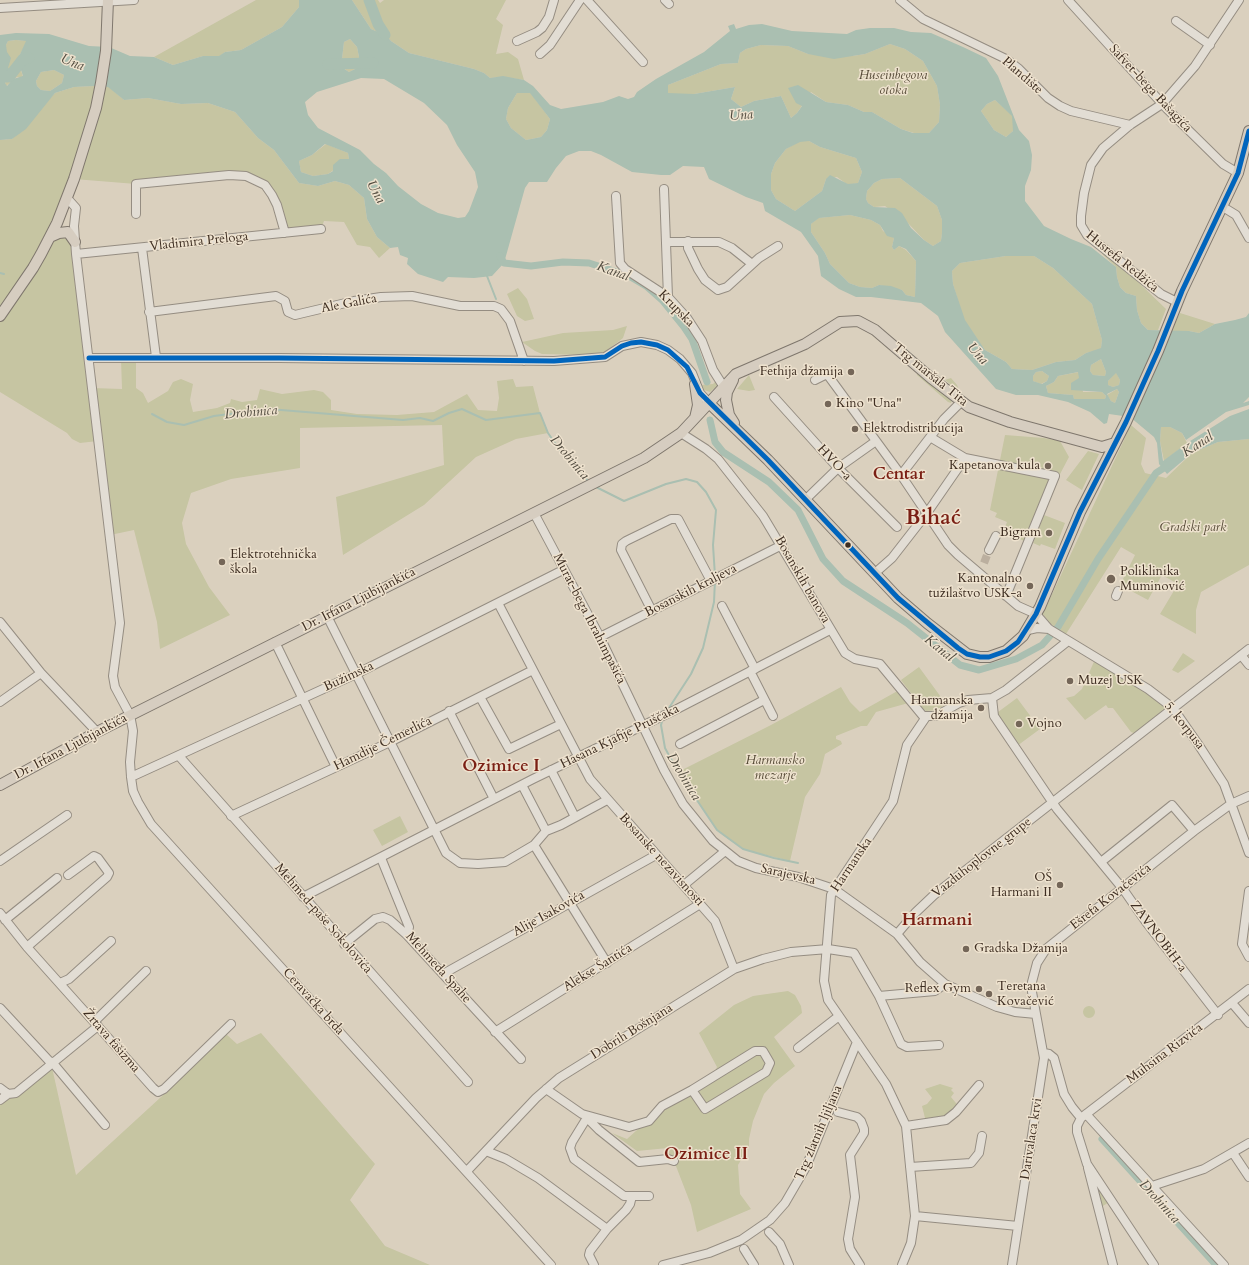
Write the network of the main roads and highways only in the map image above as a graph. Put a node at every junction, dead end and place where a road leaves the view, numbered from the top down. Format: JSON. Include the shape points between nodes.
{"nodes":[{"id":1,"x":108,"y":2,"type":"edge"},
{"id":2,"x":1249,"y":131,"type":"edge"},
{"id":3,"x":50,"y":237,"type":"junction"},
{"id":4,"x":75,"y":242,"type":"road end"},
{"id":5,"x":0,"y":316,"type":"edge"},
{"id":6,"x":741,"y":372,"type":"joint"},
{"id":7,"x":695,"y":384,"type":"road end"},
{"id":8,"x":725,"y":390,"type":"junction"},
{"id":9,"x":709,"y":403,"type":"junction"},
{"id":10,"x":696,"y":418,"type":"junction"},
{"id":11,"x":726,"y":419,"type":"junction"},
{"id":12,"x":737,"y":428,"type":"junction"},
{"id":13,"x":1117,"y":439,"type":"junction"},
{"id":14,"x":1102,"y":447,"type":"junction"},
{"id":15,"x":1108,"y":457,"type":"junction"},
{"id":16,"x":0,"y":785,"type":"edge"}],
"edges":[{"from":1,"to":3,"type":"main road","via":[[104,68],[96,108],[67,198]]},
{"from":2,"to":13,"type":"main road","via":[[1238,173],[1177,302],[1149,371]]},
{"from":3,"to":4,"type":"main road","via":[[68,232]]},
{"from":3,"to":5,"type":"main road","via":[[33,268]]},
{"from":6,"to":8,"type":"main road","name":"Dr. Irfana Ljubijankića","via":[[731,378]]},
{"from":6,"to":14,"type":"main road","name":"Trg maršala Tita","via":[[805,344],[833,326],[849,321],[863,323],[961,402],[1010,422]]},
{"from":7,"to":10,"type":"main road","via":[[698,404]]},
{"from":8,"to":9,"type":"main road","name":"Dr. Irfana Ljubijankića"},
{"from":8,"to":12,"type":"main road","via":[[729,415]]},
{"from":9,"to":10,"type":"main road","name":"Dr. Irfana Ljubijankića"},
{"from":9,"to":11,"type":"main road"},
{"from":10,"to":11,"type":"main road","via":[[710,415]]},
{"from":10,"to":16,"type":"main road","name":"Dr. Irfana Ljubijankića","via":[[681,433],[644,458],[130,715]]},
{"from":11,"to":12,"type":"main road"},
{"from":12,"to":15,"type":"main road","via":[[898,598],[967,654],[980,657],[989,657],[1006,651],[1028,630],[1080,512]]},
{"from":13,"to":14,"type":"main road"},
{"from":13,"to":15,"type":"main road"},
{"from":14,"to":15,"type":"main road"}]}
